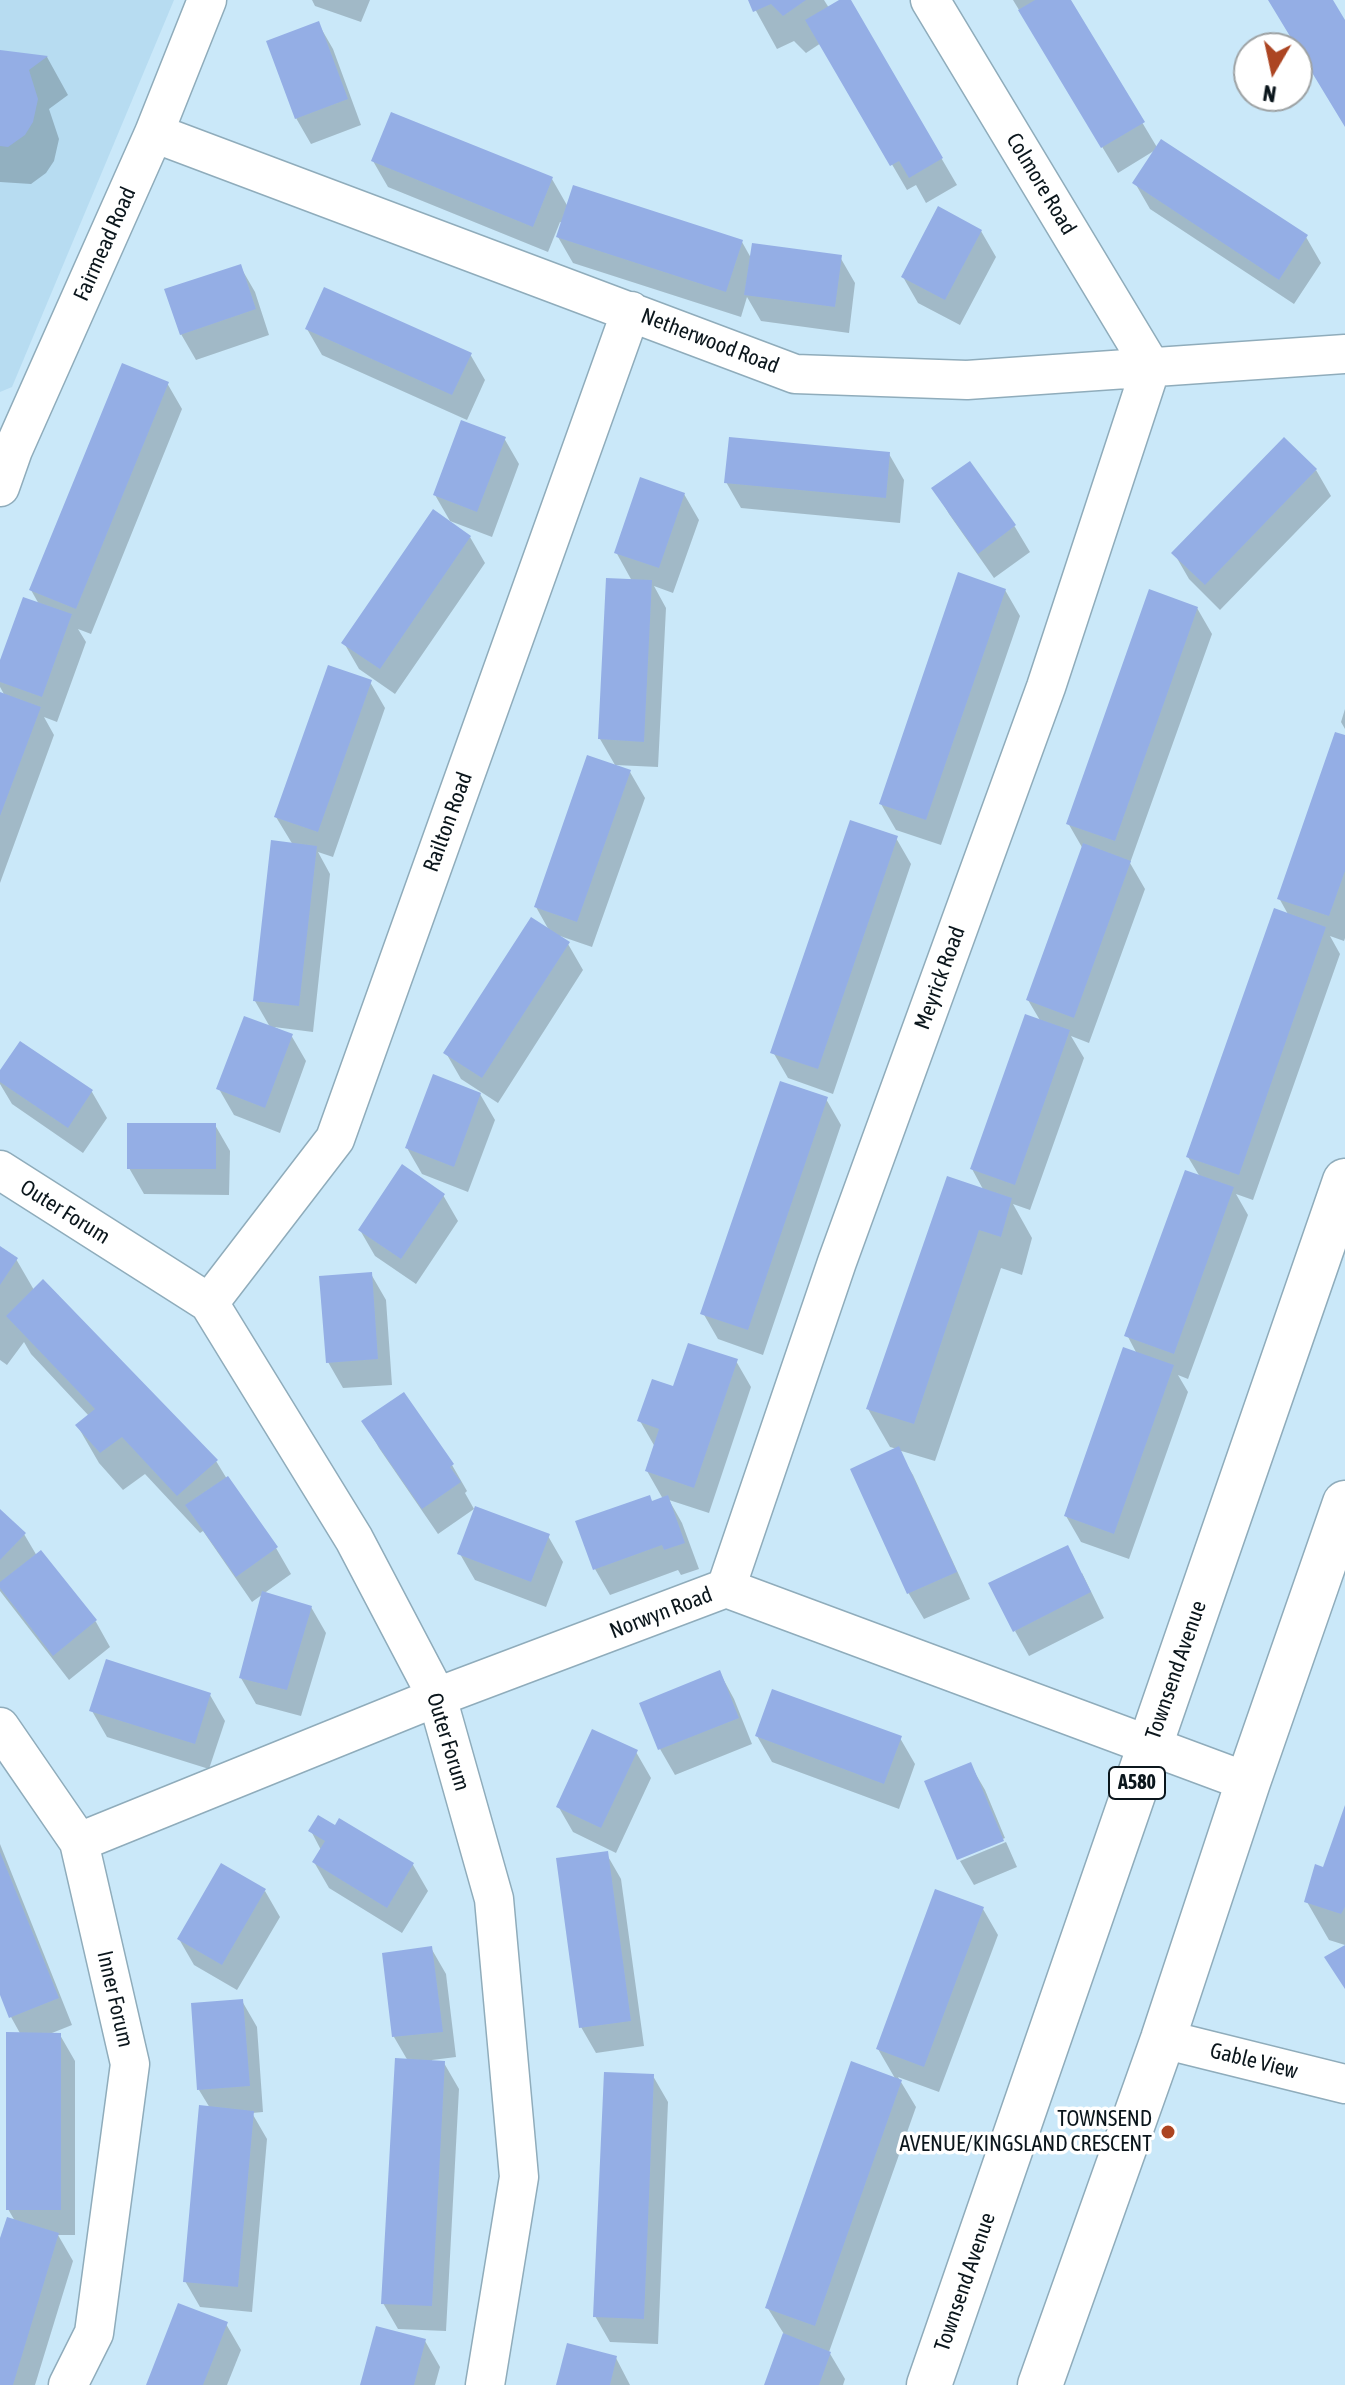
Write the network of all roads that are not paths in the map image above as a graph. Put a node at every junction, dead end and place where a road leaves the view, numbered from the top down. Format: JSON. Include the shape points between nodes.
{"nodes":[{"id":1,"x":207,"y":0,"type":"edge"},
{"id":2,"x":930,"y":0,"type":"edge"},
{"id":3,"x":154,"y":133,"type":"junction"},
{"id":4,"x":631,"y":311,"type":"junction"},
{"id":5,"x":1345,"y":354,"type":"edge"},
{"id":6,"x":1151,"y":367,"type":"junction"},
{"id":7,"x":7,"y":447,"type":"edge"},
{"id":8,"x":0,"y":487,"type":"edge"},
{"id":9,"x":0,"y":1170,"type":"edge"},
{"id":10,"x":1345,"y":1181,"type":"edge"},
{"id":11,"x":209,"y":1303,"type":"junction"},
{"id":12,"x":1345,"y":1503,"type":"edge"},
{"id":13,"x":726,"y":1588,"type":"junction"},
{"id":14,"x":437,"y":1697,"type":"junction"},
{"id":15,"x":0,"y":1727,"type":"edge"},
{"id":16,"x":1149,"y":1747,"type":"junction"},
{"id":17,"x":1248,"y":1782,"type":"junction"},
{"id":18,"x":79,"y":1842,"type":"junction"},
{"id":19,"x":1163,"y":2039,"type":"junction"},
{"id":20,"x":1345,"y":2084,"type":"edge"},
{"id":21,"x":68,"y":2385,"type":"edge"},
{"id":22,"x":485,"y":2385,"type":"edge"},
{"id":23,"x":929,"y":2385,"type":"edge"},
{"id":24,"x":1040,"y":2385,"type":"edge"}],
"edges":[{"from":1,"to":3,"type":"street","name":"Fairmead Road"},
{"from":2,"to":6,"type":"street","name":"Colmore Road"},
{"from":3,"to":4,"type":"street","name":"Netherwood Road"},
{"from":3,"to":7,"type":"street","name":"Fairmead Road"},
{"from":4,"to":6,"type":"street","name":"Netherwood Road","via":[[795,374],[967,380]]},
{"from":4,"to":11,"type":"street","name":"Railton Road","via":[[335,1139]]},
{"from":5,"to":6,"type":"street","name":"Netherwood Road"},
{"from":6,"to":13,"type":"street","name":"Meyrick Road","via":[[1046,687],[837,1262]]},
{"from":7,"to":8,"type":"street","name":"Fairmead Road"},
{"from":9,"to":11,"type":"street","name":"Outer Forum"},
{"from":10,"to":16,"type":"main road","name":"Townsend Avenue","number":"A580"},
{"from":11,"to":14,"type":"street","name":"Outer Forum","via":[[354,1539]]},
{"from":12,"to":17,"type":"main road"},
{"from":13,"to":14,"type":"street","name":"Norwyn Road"},
{"from":13,"to":16,"type":"street","name":"Norwyn Road"},
{"from":14,"to":18,"type":"street","name":"Norwyn Road"},
{"from":14,"to":22,"type":"street","name":"Outer Forum","via":[[494,1899],[519,2177]]},
{"from":15,"to":18,"type":"street","name":"Inner Forum"},
{"from":16,"to":17,"type":"street","name":"Norwyn Road"},
{"from":16,"to":23,"type":"main road","name":"Townsend Avenue","number":"A580"},
{"from":17,"to":19,"type":"main road"},
{"from":18,"to":21,"type":"street","name":"Inner Forum","via":[[130,2064],[94,2333]]},
{"from":19,"to":20,"type":"street","name":"Gable View"},
{"from":19,"to":24,"type":"main road"}]}
